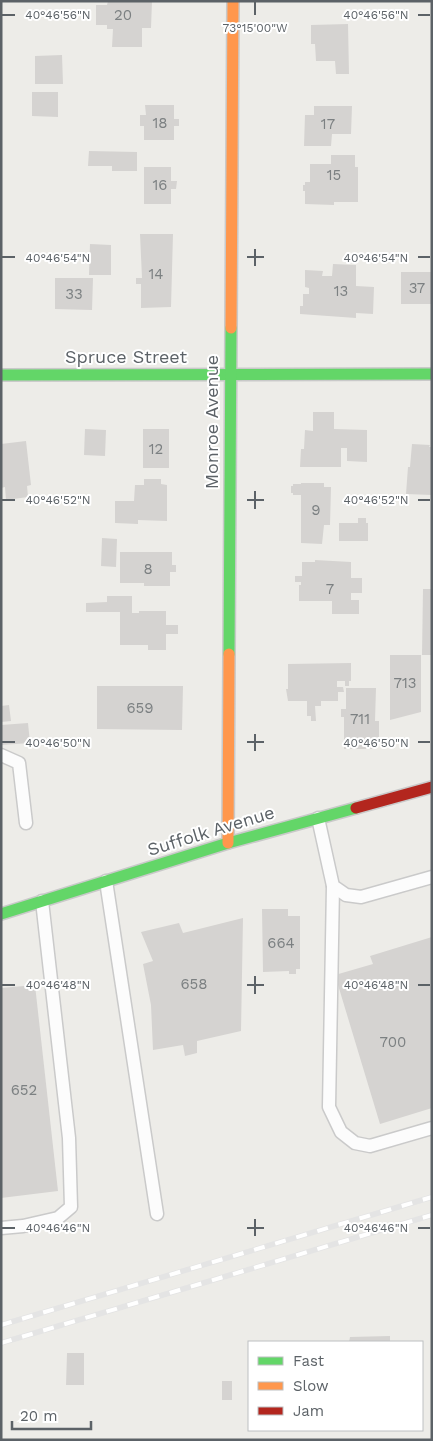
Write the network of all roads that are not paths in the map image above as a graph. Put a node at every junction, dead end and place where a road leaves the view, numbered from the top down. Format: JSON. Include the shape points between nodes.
{"nodes":[{"id":1,"x":233,"y":1,"type":"edge"},
{"id":2,"x":230,"y":373,"type":"junction"},
{"id":3,"x":432,"y":374,"type":"edge"},
{"id":4,"x":1,"y":375,"type":"edge"},
{"id":5,"x":1,"y":755,"type":"edge"},
{"id":6,"x":432,"y":787,"type":"edge"},
{"id":7,"x":318,"y":818,"type":"junction"},
{"id":8,"x":26,"y":824,"type":"dead end"},
{"id":9,"x":228,"y":843,"type":"junction"},
{"id":10,"x":432,"y":877,"type":"edge"},
{"id":11,"x":106,"y":881,"type":"junction"},
{"id":12,"x":333,"y":886,"type":"junction"},
{"id":13,"x":42,"y":901,"type":"junction"},
{"id":14,"x":1,"y":914,"type":"edge"},
{"id":15,"x":432,"y":1128,"type":"edge"},
{"id":16,"x":157,"y":1214,"type":"dead end"},
{"id":17,"x":1,"y":1228,"type":"edge"}],
"edges":[{"from":1,"to":2,"type":"street","name":"Monroe Avenue"},
{"from":2,"to":3,"type":"street","name":"Spruce Street"},
{"from":2,"to":4,"type":"street","name":"Spruce Street"},
{"from":2,"to":9,"type":"street","name":"Monroe Avenue"},
{"from":5,"to":8,"type":"lane","via":[[19,763]]},
{"from":6,"to":7,"type":"street","name":"Suffolk Avenue"},
{"from":7,"to":9,"type":"street","name":"Suffolk Avenue"},
{"from":7,"to":12,"type":"lane"},
{"from":9,"to":11,"type":"street","name":"Suffolk Avenue"},
{"from":10,"to":12,"type":"lane","via":[[361,897],[346,895]]},
{"from":11,"to":13,"type":"street","name":"Suffolk Avenue"},
{"from":11,"to":16,"type":"lane"},
{"from":12,"to":15,"type":"lane","via":[[329,1107],[341,1132],[355,1144],[370,1146]]},
{"from":13,"to":14,"type":"street","name":"Suffolk Avenue"},
{"from":13,"to":17,"type":"lane","via":[[69,1138],[71,1207],[58,1218]]}]}
